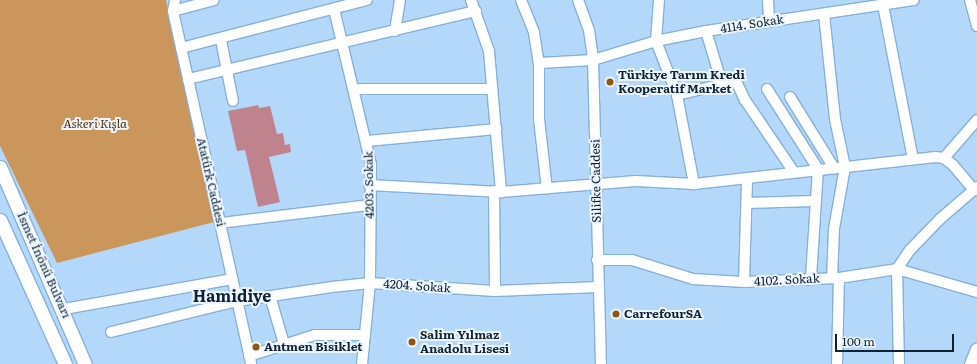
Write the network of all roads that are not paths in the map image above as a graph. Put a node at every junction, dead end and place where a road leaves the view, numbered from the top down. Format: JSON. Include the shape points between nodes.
{"nodes":[{"id":1,"x":175,"y":0,"type":"edge"},
{"id":2,"x":214,"y":0,"type":"edge"},
{"id":3,"x":367,"y":0,"type":"edge"},
{"id":4,"x":400,"y":0,"type":"edge"},
{"id":5,"x":472,"y":0,"type":"edge"},
{"id":6,"x":521,"y":0,"type":"edge"},
{"id":7,"x":659,"y":0,"type":"edge"},
{"id":8,"x":768,"y":0,"type":"edge"},
{"id":9,"x":914,"y":0,"type":"edge"},
{"id":10,"x":970,"y":0,"type":"edge"},
{"id":11,"x":579,"y":1,"type":"edge"},
{"id":12,"x":878,"y":4,"type":"edge"},
{"id":13,"x":334,"y":9,"type":"junction"},
{"id":14,"x":173,"y":11,"type":"junction"},
{"id":15,"x":476,"y":11,"type":"junction"},
{"id":16,"x":824,"y":14,"type":"junction"},
{"id":17,"x":769,"y":20,"type":"junction"},
{"id":18,"x":977,"y":26,"type":"edge"},
{"id":19,"x":395,"y":31,"type":"junction"},
{"id":20,"x":706,"y":31,"type":"junction"},
{"id":21,"x":221,"y":40,"type":"junction"},
{"id":22,"x":656,"y":41,"type":"junction"},
{"id":23,"x":342,"y":42,"type":"junction"},
{"id":24,"x":181,"y":48,"type":"junction"},
{"id":25,"x":593,"y":60,"type":"junction"},
{"id":26,"x":539,"y":63,"type":"junction"},
{"id":27,"x":227,"y":70,"type":"junction"},
{"id":28,"x":188,"y":79,"type":"junction"},
{"id":29,"x":722,"y":84,"type":"junction"},
{"id":30,"x":353,"y":89,"type":"junction"},
{"id":31,"x":492,"y":89,"type":"junction"},
{"id":32,"x":767,"y":89,"type":"dead end"},
{"id":33,"x":677,"y":95,"type":"junction"},
{"id":34,"x":790,"y":97,"type":"dead end"},
{"id":35,"x":233,"y":100,"type":"dead end"},
{"id":36,"x":977,"y":120,"type":"edge"},
{"id":37,"x":496,"y":129,"type":"junction"},
{"id":38,"x":367,"y":141,"type":"junction"},
{"id":39,"x":944,"y":158,"type":"junction"},
{"id":40,"x":913,"y":159,"type":"junction"},
{"id":41,"x":0,"y":167,"type":"edge"},
{"id":42,"x":844,"y":167,"type":"junction"},
{"id":43,"x":834,"y":168,"type":"junction"},
{"id":44,"x":818,"y":169,"type":"junction"},
{"id":45,"x":794,"y":172,"type":"junction"},
{"id":46,"x":747,"y":180,"type":"junction"},
{"id":47,"x":596,"y":183,"type":"junction"},
{"id":48,"x":694,"y":184,"type":"junction"},
{"id":49,"x":369,"y":185,"type":"junction"},
{"id":50,"x":975,"y":188,"type":"edge"},
{"id":51,"x":547,"y":189,"type":"junction"},
{"id":52,"x":498,"y":191,"type":"junction"},
{"id":53,"x":814,"y":201,"type":"junction"},
{"id":54,"x":746,"y":203,"type":"junction"},
{"id":55,"x":369,"y":205,"type":"junction"},
{"id":56,"x":0,"y":220,"type":"edge"},
{"id":57,"x":220,"y":223,"type":"junction"},
{"id":58,"x":41,"y":257,"type":"junction"},
{"id":59,"x":597,"y":260,"type":"junction"},
{"id":60,"x":19,"y":264,"type":"junction"},
{"id":61,"x":897,"y":269,"type":"junction"},
{"id":62,"x":48,"y":272,"type":"junction"},
{"id":63,"x":811,"y":277,"type":"junction"},
{"id":64,"x":835,"y":278,"type":"junction"},
{"id":65,"x":232,"y":279,"type":"junction"},
{"id":66,"x":744,"y":282,"type":"junction"},
{"id":67,"x":370,"y":283,"type":"junction"},
{"id":68,"x":28,"y":284,"type":"junction"},
{"id":69,"x":599,"y":287,"type":"junction"},
{"id":70,"x":495,"y":291,"type":"junction"},
{"id":71,"x":977,"y":292,"type":"edge"},
{"id":72,"x":270,"y":296,"type":"junction"},
{"id":73,"x":237,"y":301,"type":"junction"},
{"id":74,"x":64,"y":309,"type":"junction"},
{"id":75,"x":111,"y":332,"type":"dead end"},
{"id":76,"x":365,"y":335,"type":"junction"},
{"id":77,"x":284,"y":344,"type":"junction"},
{"id":78,"x":977,"y":349,"type":"edge"},
{"id":79,"x":250,"y":360,"type":"edge"},
{"id":80,"x":65,"y":364,"type":"edge"},
{"id":81,"x":85,"y":364,"type":"edge"},
{"id":82,"x":362,"y":364,"type":"edge"},
{"id":83,"x":601,"y":364,"type":"edge"},
{"id":84,"x":837,"y":364,"type":"edge"},
{"id":85,"x":900,"y":364,"type":"edge"},
{"id":86,"x":971,"y":364,"type":"edge"}],
"edges":[{"from":1,"to":14,"type":"street","name":"Atatürk Caddesi"},
{"from":2,"to":14,"type":"street"},
{"from":3,"to":13,"type":"street"},
{"from":4,"to":19,"type":"street"},
{"from":5,"to":15,"type":"street"},
{"from":6,"to":26,"type":"street","via":[[534,33]]},
{"from":7,"to":22,"type":"street"},
{"from":8,"to":17,"type":"street"},
{"from":9,"to":12,"type":"street","name":"4114. Sokak"},
{"from":10,"to":18,"type":"street"},
{"from":11,"to":25,"type":"street","name":"Silifke Caddesi","via":[[589,30]]},
{"from":12,"to":16,"type":"street","name":"4114. Sokak"},
{"from":12,"to":40,"type":"street"},
{"from":13,"to":21,"type":"street"},
{"from":13,"to":23,"type":"street","name":"4203. Sokak"},
{"from":14,"to":24,"type":"street","name":"Atatürk Caddesi"},
{"from":15,"to":19,"type":"street"},
{"from":15,"to":31,"type":"street","via":[[489,51]]},
{"from":16,"to":17,"type":"street","name":"4114. Sokak"},
{"from":16,"to":42,"type":"street","via":[[835,119]]},
{"from":17,"to":20,"type":"street","name":"4114. Sokak"},
{"from":19,"to":23,"type":"street"},
{"from":20,"to":22,"type":"street","name":"4114. Sokak"},
{"from":20,"to":29,"type":"street"},
{"from":21,"to":24,"type":"street"},
{"from":21,"to":27,"type":"street"},
{"from":22,"to":25,"type":"street","name":"4114. Sokak"},
{"from":22,"to":33,"type":"street"},
{"from":23,"to":27,"type":"street"},
{"from":23,"to":30,"type":"street","name":"4203. Sokak"},
{"from":24,"to":28,"type":"street","name":"Atatürk Caddesi"},
{"from":25,"to":26,"type":"street","name":"4114. Sokak"},
{"from":25,"to":47,"type":"street","name":"Silifke Caddesi"},
{"from":26,"to":51,"type":"street","via":[[539,119]]},
{"from":27,"to":28,"type":"street"},
{"from":27,"to":35,"type":"street"},
{"from":28,"to":57,"type":"street","name":"Atatürk Caddesi"},
{"from":29,"to":33,"type":"street"},
{"from":29,"to":45,"type":"street","via":[[736,81],[745,100]]},
{"from":30,"to":31,"type":"street"},
{"from":30,"to":38,"type":"street","name":"4203. Sokak"},
{"from":31,"to":37,"type":"street"},
{"from":32,"to":44,"type":"street"},
{"from":33,"to":48,"type":"street"},
{"from":34,"to":43,"type":"street"},
{"from":36,"to":39,"type":"street"},
{"from":37,"to":38,"type":"street"},
{"from":37,"to":52,"type":"street"},
{"from":38,"to":49,"type":"street","name":"4203. Sokak","via":[[371,164]]},
{"from":39,"to":40,"type":"street"},
{"from":39,"to":50,"type":"street"},
{"from":40,"to":42,"type":"street"},
{"from":41,"to":58,"type":"main road","name":"İsmet İnönü Bulvarı"},
{"from":42,"to":43,"type":"street"},
{"from":42,"to":64,"type":"street","via":[[834,229]]},
{"from":43,"to":44,"type":"street"},
{"from":44,"to":45,"type":"street"},
{"from":44,"to":53,"type":"street"},
{"from":45,"to":46,"type":"street"},
{"from":46,"to":48,"type":"street"},
{"from":46,"to":54,"type":"street"},
{"from":47,"to":48,"type":"street"},
{"from":47,"to":51,"type":"street"},
{"from":47,"to":59,"type":"street","name":"Silifke Caddesi"},
{"from":49,"to":52,"type":"street"},
{"from":49,"to":55,"type":"street","name":"4203. Sokak"},
{"from":50,"to":61,"type":"street","via":[[910,250]]},
{"from":51,"to":52,"type":"street"},
{"from":52,"to":70,"type":"street"},
{"from":53,"to":54,"type":"street"},
{"from":53,"to":63,"type":"street"},
{"from":54,"to":66,"type":"street"},
{"from":55,"to":57,"type":"street"},
{"from":55,"to":67,"type":"street","name":"4203. Sokak"},
{"from":56,"to":60,"type":"main road","name":"İsmet İnönü Bulvarı"},
{"from":57,"to":65,"type":"street","name":"Atatürk Caddesi"},
{"from":58,"to":60,"type":"main road","via":[[28,255]]},
{"from":58,"to":62,"type":"main road","name":"İsmet İnönü Bulvarı"},
{"from":59,"to":66,"type":"street","name":"4102. Sokak","via":[[632,260],[693,279]]},
{"from":59,"to":69,"type":"street","name":"Silifke Caddesi"},
{"from":60,"to":68,"type":"main road","name":"İsmet İnönü Bulvarı"},
{"from":61,"to":64,"type":"street","name":"4102. Sokak"},
{"from":61,"to":71,"type":"street","name":"4102. Sokak"},
{"from":61,"to":85,"type":"street"},
{"from":62,"to":68,"type":"main road","via":[[42,281]]},
{"from":62,"to":74,"type":"main road","name":"İsmet İnönü Bulvarı"},
{"from":63,"to":64,"type":"street","name":"4102. Sokak"},
{"from":63,"to":66,"type":"street","name":"4102. Sokak"},
{"from":64,"to":84,"type":"street"},
{"from":65,"to":73,"type":"street","name":"Atatürk Caddesi"},
{"from":65,"to":74,"type":"street"},
{"from":67,"to":70,"type":"street","name":"4204. Sokak"},
{"from":67,"to":72,"type":"street","name":"4204. Sokak"},
{"from":67,"to":76,"type":"street","name":"4203. Sokak"},
{"from":68,"to":80,"type":"main road","name":"İsmet İnönü Bulvarı"},
{"from":69,"to":70,"type":"street","name":"4204. Sokak"},
{"from":69,"to":83,"type":"street","name":"Silifke Caddesi"},
{"from":72,"to":73,"type":"street","name":"4204. Sokak"},
{"from":72,"to":77,"type":"street"},
{"from":73,"to":75,"type":"street","name":"4204. Sokak"},
{"from":73,"to":79,"type":"street","name":"Atatürk Caddesi"},
{"from":74,"to":81,"type":"main road","name":"İsmet İnönü Bulvarı"},
{"from":76,"to":77,"type":"street","via":[[315,335]]},
{"from":76,"to":82,"type":"street","name":"4203. Sokak"},
{"from":77,"to":79,"type":"street"},
{"from":78,"to":86,"type":"main road"}]}
